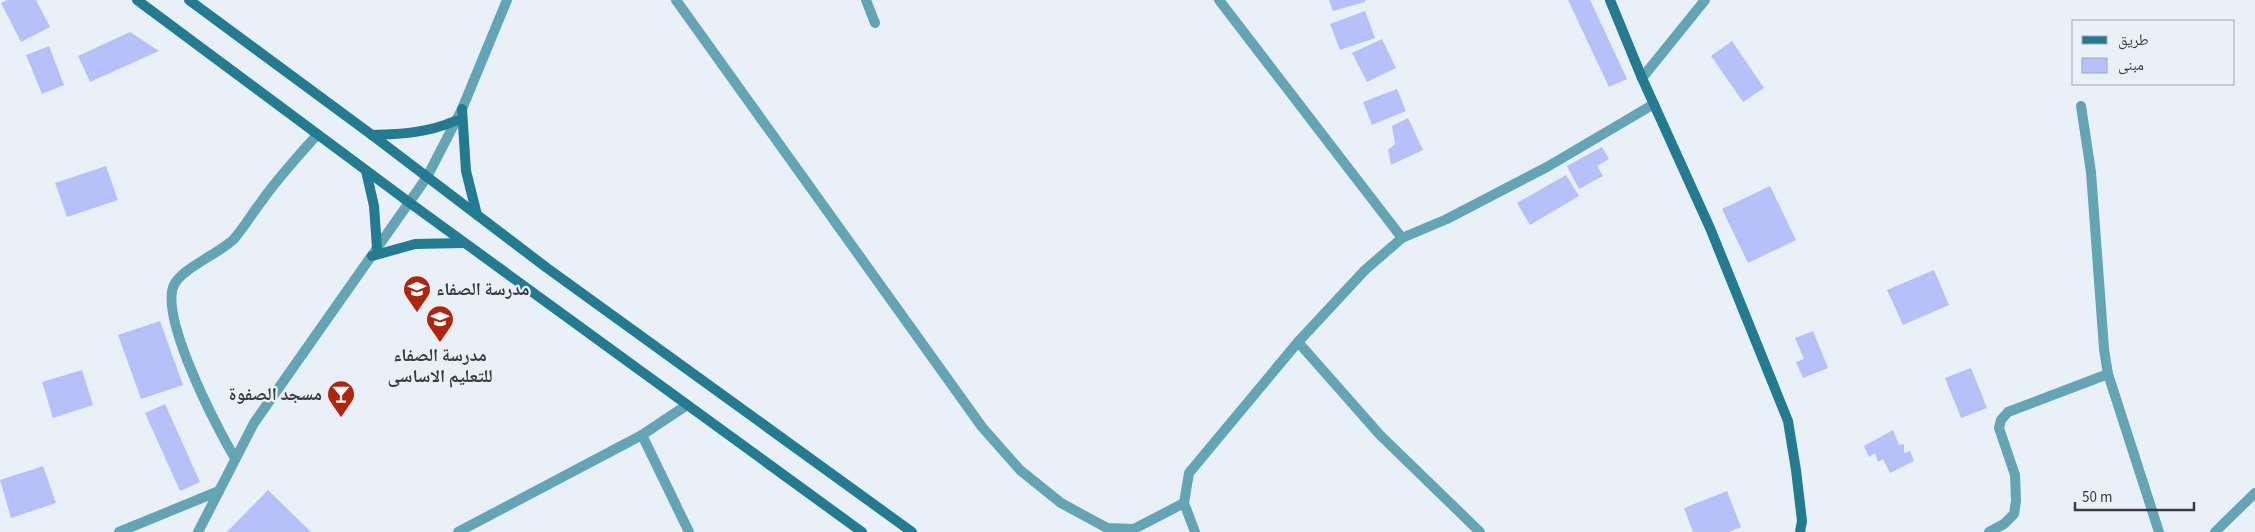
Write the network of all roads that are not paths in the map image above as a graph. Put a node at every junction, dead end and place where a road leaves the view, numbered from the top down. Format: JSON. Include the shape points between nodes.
{"nodes":[{"id":1,"x":137,"y":0,"type":"edge"},
{"id":2,"x":190,"y":0,"type":"edge"},
{"id":3,"x":507,"y":0,"type":"edge"},
{"id":4,"x":676,"y":0,"type":"edge"},
{"id":5,"x":866,"y":0,"type":"edge"},
{"id":6,"x":1220,"y":0,"type":"edge"},
{"id":7,"x":1610,"y":0,"type":"edge"},
{"id":8,"x":1705,"y":0,"type":"edge"},
{"id":9,"x":875,"y":23,"type":"dead end"},
{"id":10,"x":1642,"y":78,"type":"junction"},
{"id":11,"x":1654,"y":104,"type":"junction"},
{"id":12,"x":2081,"y":106,"type":"dead end"},
{"id":13,"x":462,"y":109,"type":"junction"},
{"id":14,"x":455,"y":121,"type":"junction"},
{"id":15,"x":318,"y":135,"type":"junction"},
{"id":16,"x":372,"y":135,"type":"junction"},
{"id":17,"x":366,"y":171,"type":"junction"},
{"id":18,"x":427,"y":177,"type":"junction"},
{"id":19,"x":410,"y":203,"type":"junction"},
{"id":20,"x":477,"y":215,"type":"junction"},
{"id":21,"x":1402,"y":238,"type":"junction"},
{"id":22,"x":464,"y":243,"type":"junction"},
{"id":23,"x":374,"y":252,"type":"junction"},
{"id":24,"x":1298,"y":342,"type":"junction"},
{"id":25,"x":2108,"y":374,"type":"junction"},
{"id":26,"x":687,"y":405,"type":"junction"},
{"id":27,"x":642,"y":435,"type":"junction"},
{"id":28,"x":235,"y":458,"type":"junction"},
{"id":29,"x":219,"y":491,"type":"junction"},
{"id":30,"x":2255,"y":493,"type":"edge"},
{"id":31,"x":1184,"y":503,"type":"junction"},
{"id":32,"x":119,"y":532,"type":"edge"},
{"id":33,"x":198,"y":532,"type":"edge"},
{"id":34,"x":458,"y":532,"type":"edge"},
{"id":35,"x":688,"y":532,"type":"edge"},
{"id":36,"x":862,"y":532,"type":"edge"},
{"id":37,"x":912,"y":532,"type":"edge"},
{"id":38,"x":1195,"y":532,"type":"edge"},
{"id":39,"x":1480,"y":532,"type":"edge"},
{"id":40,"x":1800,"y":532,"type":"edge"},
{"id":41,"x":1989,"y":532,"type":"edge"},
{"id":42,"x":2160,"y":532,"type":"edge"},
{"id":43,"x":2215,"y":532,"type":"edge"}],
"edges":[{"from":1,"to":15,"type":"main road"},
{"from":2,"to":16,"type":"main road"},
{"from":3,"to":13,"type":"street"},
{"from":4,"to":31,"type":"street","via":[[982,427],[1020,470],[1061,503],[1107,528],[1134,529]]},
{"from":5,"to":9,"type":"street"},
{"from":6,"to":21,"type":"street"},
{"from":7,"to":10,"type":"main road"},
{"from":8,"to":10,"type":"street"},
{"from":10,"to":11,"type":"main road"},
{"from":11,"to":21,"type":"street","via":[[1539,171]]},
{"from":11,"to":40,"type":"main road","via":[[1710,228],[1788,421],[1802,521]]},
{"from":12,"to":25,"type":"street","via":[[2091,172]]},
{"from":13,"to":14,"type":"street"},
{"from":13,"to":20,"type":"main road","via":[[466,172]]},
{"from":14,"to":16,"type":"main road","via":[[430,131]]},
{"from":14,"to":18,"type":"street"},
{"from":15,"to":17,"type":"main road"},
{"from":15,"to":28,"type":"street","via":[[278,180],[231,242],[173,285],[173,312],[187,359],[212,420]]},
{"from":16,"to":18,"type":"main road"},
{"from":17,"to":19,"type":"main road"},
{"from":17,"to":23,"type":"main road","via":[[375,211]]},
{"from":18,"to":19,"type":"street"},
{"from":18,"to":20,"type":"main road"},
{"from":19,"to":22,"type":"main road"},
{"from":19,"to":23,"type":"street"},
{"from":20,"to":37,"type":"main road"},
{"from":21,"to":24,"type":"street","via":[[1365,270]]},
{"from":22,"to":23,"type":"main road","via":[[415,244]]},
{"from":22,"to":26,"type":"main road"},
{"from":23,"to":28,"type":"street","via":[[281,382]]},
{"from":24,"to":31,"type":"street","via":[[1189,473]]},
{"from":24,"to":39,"type":"street","via":[[1380,435]]},
{"from":25,"to":41,"type":"street","via":[[2008,412],[2001,420],[1999,428],[2015,476],[2016,501],[2014,514]]},
{"from":25,"to":42,"type":"street"},
{"from":26,"to":27,"type":"street"},
{"from":26,"to":36,"type":"main road"},
{"from":27,"to":34,"type":"street"},
{"from":27,"to":35,"type":"street"},
{"from":28,"to":29,"type":"street"},
{"from":29,"to":32,"type":"street"},
{"from":29,"to":33,"type":"street"},
{"from":30,"to":43,"type":"street"},
{"from":31,"to":38,"type":"street"}]}
